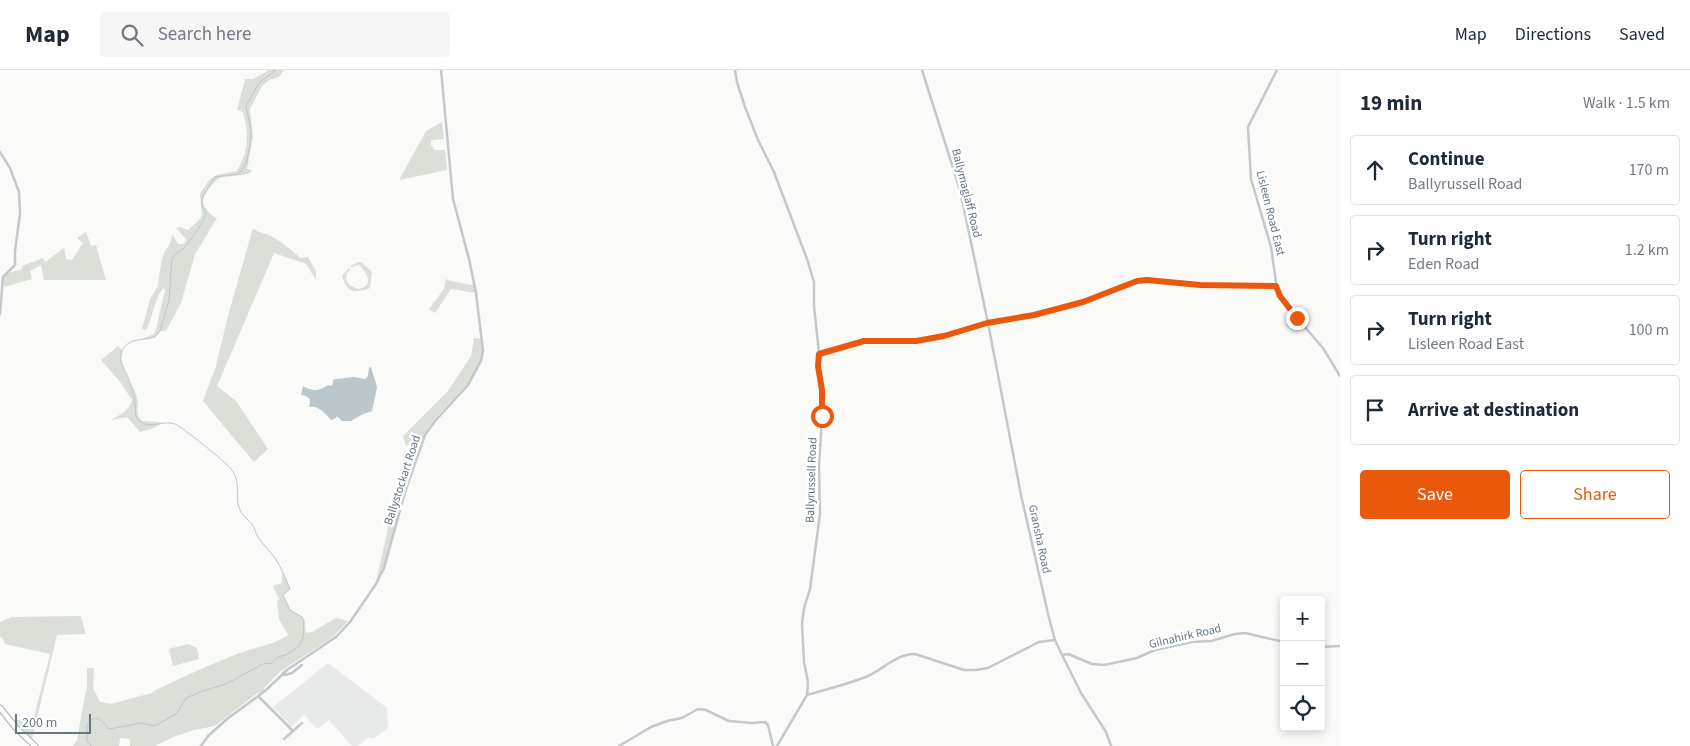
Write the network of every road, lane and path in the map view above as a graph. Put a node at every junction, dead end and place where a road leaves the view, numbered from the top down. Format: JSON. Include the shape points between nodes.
{"nodes":[{"id":1,"x":441,"y":70,"type":"edge"},
{"id":2,"x":735,"y":70,"type":"edge"},
{"id":3,"x":922,"y":70,"type":"edge"},
{"id":4,"x":1277,"y":70,"type":"edge"},
{"id":5,"x":0,"y":152,"type":"edge"},
{"id":6,"x":1276,"y":286,"type":"junction"},
{"id":7,"x":0,"y":314,"type":"edge"},
{"id":8,"x":988,"y":323,"type":"junction"},
{"id":9,"x":819,"y":354,"type":"junction"},
{"id":10,"x":1340,"y":376,"type":"edge"},
{"id":11,"x":1055,"y":640,"type":"junction"},
{"id":12,"x":1280,"y":641,"type":"edge"},
{"id":13,"x":1340,"y":646,"type":"edge"},
{"id":14,"x":1325,"y":647,"type":"edge"},
{"id":15,"x":1062,"y":655,"type":"junction"},
{"id":16,"x":302,"y":665,"type":"dead end"},
{"id":17,"x":282,"y":673,"type":"junction"},
{"id":18,"x":807,"y":695,"type":"junction"},
{"id":19,"x":258,"y":696,"type":"junction"},
{"id":20,"x":0,"y":708,"type":"edge"},
{"id":21,"x":302,"y":723,"type":"dead end"},
{"id":22,"x":293,"y":731,"type":"junction"},
{"id":23,"x":284,"y":739,"type":"dead end"},
{"id":24,"x":35,"y":746,"type":"edge"},
{"id":25,"x":201,"y":746,"type":"edge"},
{"id":26,"x":619,"y":746,"type":"edge"},
{"id":27,"x":773,"y":746,"type":"edge"},
{"id":28,"x":777,"y":746,"type":"edge"},
{"id":29,"x":1111,"y":746,"type":"edge"}],
"edges":[{"from":1,"to":17,"type":"street","name":"Ballystockart Road","via":[[453,199],[472,271],[482,355],[468,385],[435,421],[422,443],[384,568],[376,584],[344,630]]},
{"from":2,"to":9,"type":"street","name":"Ballyrussell Road","via":[[745,107],[774,172],[812,274]]},
{"from":3,"to":8,"type":"street","name":"Ballymaglaff Road","via":[[957,180]]},
{"from":4,"to":6,"type":"street","name":"Lisleen Road East","via":[[1248,127],[1251,179],[1271,247]]},
{"from":5,"to":7,"type":"street","via":[[15,181],[20,204],[15,265],[3,277]]},
{"from":6,"to":8,"type":"street","via":[[1143,280],[1083,302]]},
{"from":6,"to":10,"type":"street","name":"Lisleen Road East","via":[[1280,296],[1323,348]]},
{"from":8,"to":9,"type":"street","via":[[926,340],[864,341]]},
{"from":8,"to":11,"type":"street","name":"Gransha Road"},
{"from":9,"to":18,"type":"street","name":"Ballyrussell Road","via":[[823,401],[820,514],[802,624]]},
{"from":11,"to":15,"type":"street","name":"Gransha Road"},
{"from":11,"to":18,"type":"street","via":[[1039,642],[988,668],[976,670],[964,670],[906,654],[863,678]]},
{"from":12,"to":15,"type":"street","name":"Gilnahirk Road","via":[[1245,633],[1235,634],[1162,648],[1137,658],[1104,665]]},
{"from":13,"to":14,"type":"street"},
{"from":15,"to":29,"type":"street","name":"Gransha Road"},
{"from":16,"to":17,"type":"street","via":[[288,675]]},
{"from":17,"to":19,"type":"street","name":"Ballystockart Road"},
{"from":18,"to":28,"type":"street"},
{"from":19,"to":22,"type":"street"},
{"from":19,"to":25,"type":"street","name":"Ballystockart Road","via":[[226,718]]},
{"from":20,"to":24,"type":"highway"},
{"from":21,"to":22,"type":"street"},
{"from":22,"to":23,"type":"street"},
{"from":26,"to":27,"type":"street","via":[[651,727],[682,718],[698,709],[730,721],[765,722]]}]}
